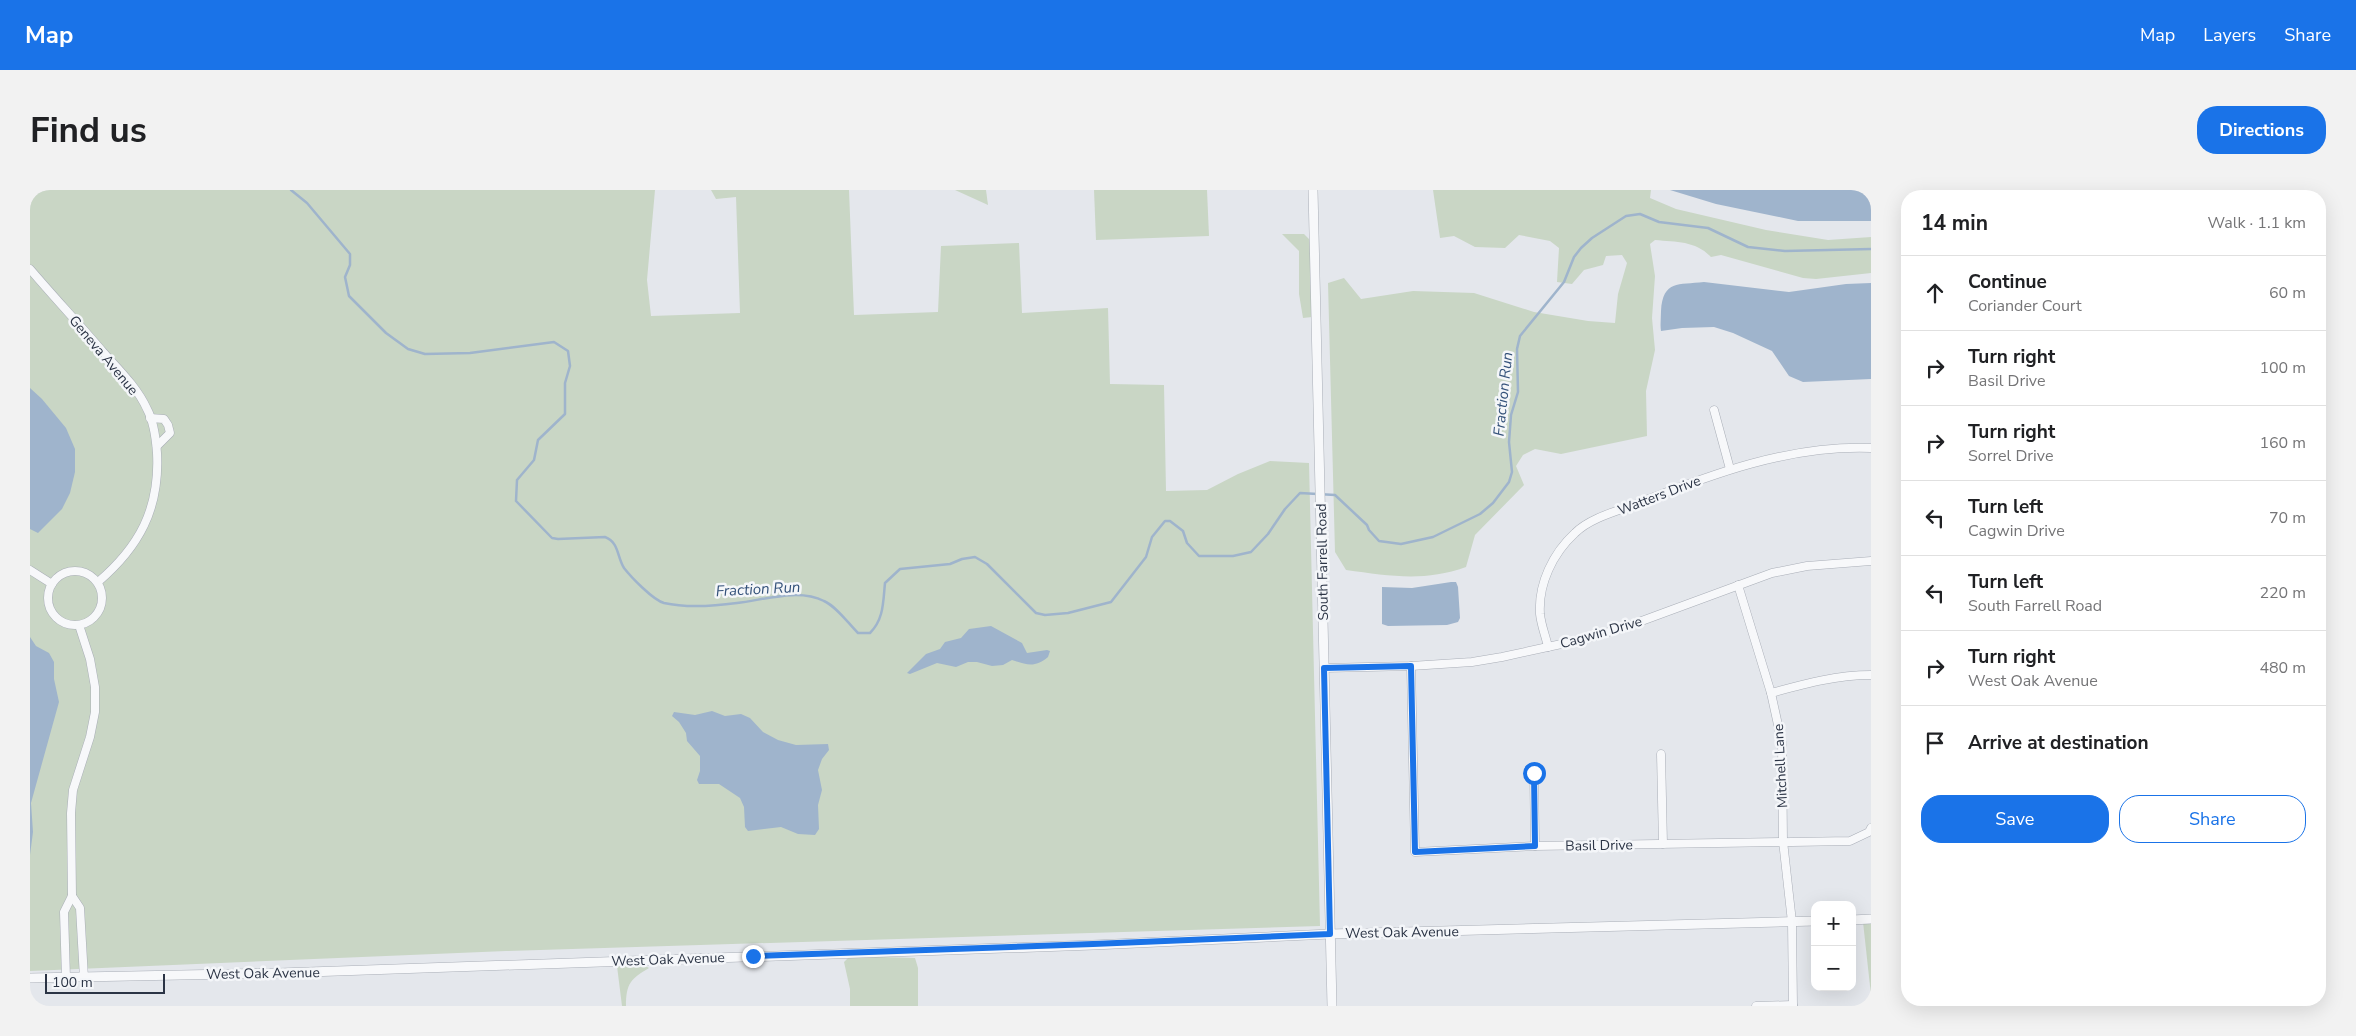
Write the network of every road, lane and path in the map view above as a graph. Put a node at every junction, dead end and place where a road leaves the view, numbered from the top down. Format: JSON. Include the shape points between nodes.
{"nodes":[{"id":1,"x":1313,"y":190,"type":"edge"},
{"id":2,"x":30,"y":269,"type":"edge"},
{"id":3,"x":1714,"y":410,"type":"dead end"},
{"id":4,"x":150,"y":418,"type":"junction"},
{"id":5,"x":157,"y":446,"type":"junction"},
{"id":6,"x":1871,"y":448,"type":"edge"},
{"id":7,"x":1730,"y":469,"type":"junction"},
{"id":8,"x":1871,"y":561,"type":"edge"},
{"id":9,"x":30,"y":570,"type":"edge"},
{"id":10,"x":98,"y":582,"type":"junction"},
{"id":11,"x":52,"y":584,"type":"junction"},
{"id":12,"x":1738,"y":585,"type":"junction"},
{"id":13,"x":78,"y":624,"type":"junction"},
{"id":14,"x":1548,"y":647,"type":"junction"},
{"id":15,"x":1411,"y":666,"type":"junction"},
{"id":16,"x":1324,"y":668,"type":"junction"},
{"id":17,"x":1871,"y":675,"type":"edge"},
{"id":18,"x":1771,"y":693,"type":"junction"},
{"id":19,"x":1661,"y":754,"type":"dead end"},
{"id":20,"x":1534,"y":773,"type":"dead end"},
{"id":21,"x":1871,"y":828,"type":"edge"},
{"id":22,"x":1783,"y":841,"type":"junction"},
{"id":23,"x":1663,"y":844,"type":"junction"},
{"id":24,"x":1535,"y":846,"type":"junction"},
{"id":25,"x":72,"y":896,"type":"junction"},
{"id":26,"x":1871,"y":919,"type":"edge"},
{"id":27,"x":1856,"y":920,"type":"edge"},
{"id":28,"x":1811,"y":921,"type":"edge"},
{"id":29,"x":1792,"y":922,"type":"junction"},
{"id":30,"x":1330,"y":934,"type":"junction"},
{"id":31,"x":30,"y":978,"type":"edge"},
{"id":32,"x":66,"y":978,"type":"junction"},
{"id":33,"x":84,"y":978,"type":"junction"},
{"id":34,"x":1332,"y":1006,"type":"edge"},
{"id":35,"x":1756,"y":1006,"type":"edge"},
{"id":36,"x":1793,"y":1006,"type":"edge"}],
"edges":[{"from":1,"to":16,"type":"street","name":"South Farrell Road"},
{"from":2,"to":4,"type":"street","name":"Geneva Avenue","via":[[133,385]]},
{"from":3,"to":7,"type":"street"},
{"from":4,"to":5,"type":"street","name":"Geneva Avenue"},
{"from":4,"to":5,"type":"street","via":[[164,419],[170,432]]},
{"from":5,"to":10,"type":"street","name":"Geneva Avenue","via":[[154,501],[146,524],[117,566]]},
{"from":6,"to":7,"type":"street","name":"Watters Drive","via":[[1775,457]]},
{"from":7,"to":14,"type":"street","name":"Watters Drive","via":[[1602,517],[1576,532],[1556,555],[1544,580],[1540,614]]},
{"from":8,"to":12,"type":"street","name":"Cagwin Drive","via":[[1807,566],[1772,573]]},
{"from":9,"to":11,"type":"street"},
{"from":10,"to":11,"type":"street","via":[[91,576],[73,571],[65,573]]},
{"from":10,"to":13,"type":"street","via":[[102,590],[100,609],[87,622]]},
{"from":11,"to":13,"type":"street","via":[[48,600],[55,616]]},
{"from":12,"to":14,"type":"street","name":"Cagwin Drive","via":[[1628,626]]},
{"from":12,"to":18,"type":"street","name":"Mitchell Lane"},
{"from":13,"to":25,"type":"street","via":[[90,659],[95,712],[70,812]]},
{"from":14,"to":15,"type":"street","name":"Cagwin Drive","via":[[1472,662]]},
{"from":15,"to":16,"type":"street","name":"Cagwin Drive"},
{"from":15,"to":24,"type":"street","name":"Basil Drive","via":[[1415,852]]},
{"from":16,"to":30,"type":"street","name":"South Farrell Road"},
{"from":17,"to":18,"type":"street","via":[[1818,680]]},
{"from":18,"to":22,"type":"street","name":"Mitchell Lane","via":[[1782,743]]},
{"from":19,"to":23,"type":"street"},
{"from":20,"to":24,"type":"street"},
{"from":21,"to":22,"type":"street","name":"Basil Drive","via":[[1870,832],[1850,841]]},
{"from":22,"to":23,"type":"street","name":"Basil Drive"},
{"from":22,"to":29,"type":"street","name":"Mitchell Lane"},
{"from":23,"to":24,"type":"street","name":"Basil Drive"},
{"from":25,"to":32,"type":"street","via":[[64,912]]},
{"from":25,"to":33,"type":"street","via":[[80,908]]},
{"from":26,"to":27,"type":"street"},
{"from":28,"to":29,"type":"street","name":"West Oak Avenue"},
{"from":29,"to":30,"type":"street","name":"West Oak Avenue"},
{"from":29,"to":36,"type":"street","name":"Mitchell Lane"},
{"from":30,"to":33,"type":"street","name":"West Oak Avenue"},
{"from":30,"to":34,"type":"street","name":"South Farrell Road"},
{"from":31,"to":32,"type":"street","name":"West Oak Avenue"},
{"from":32,"to":33,"type":"street","name":"West Oak Avenue"},
{"from":35,"to":36,"type":"street"}]}
